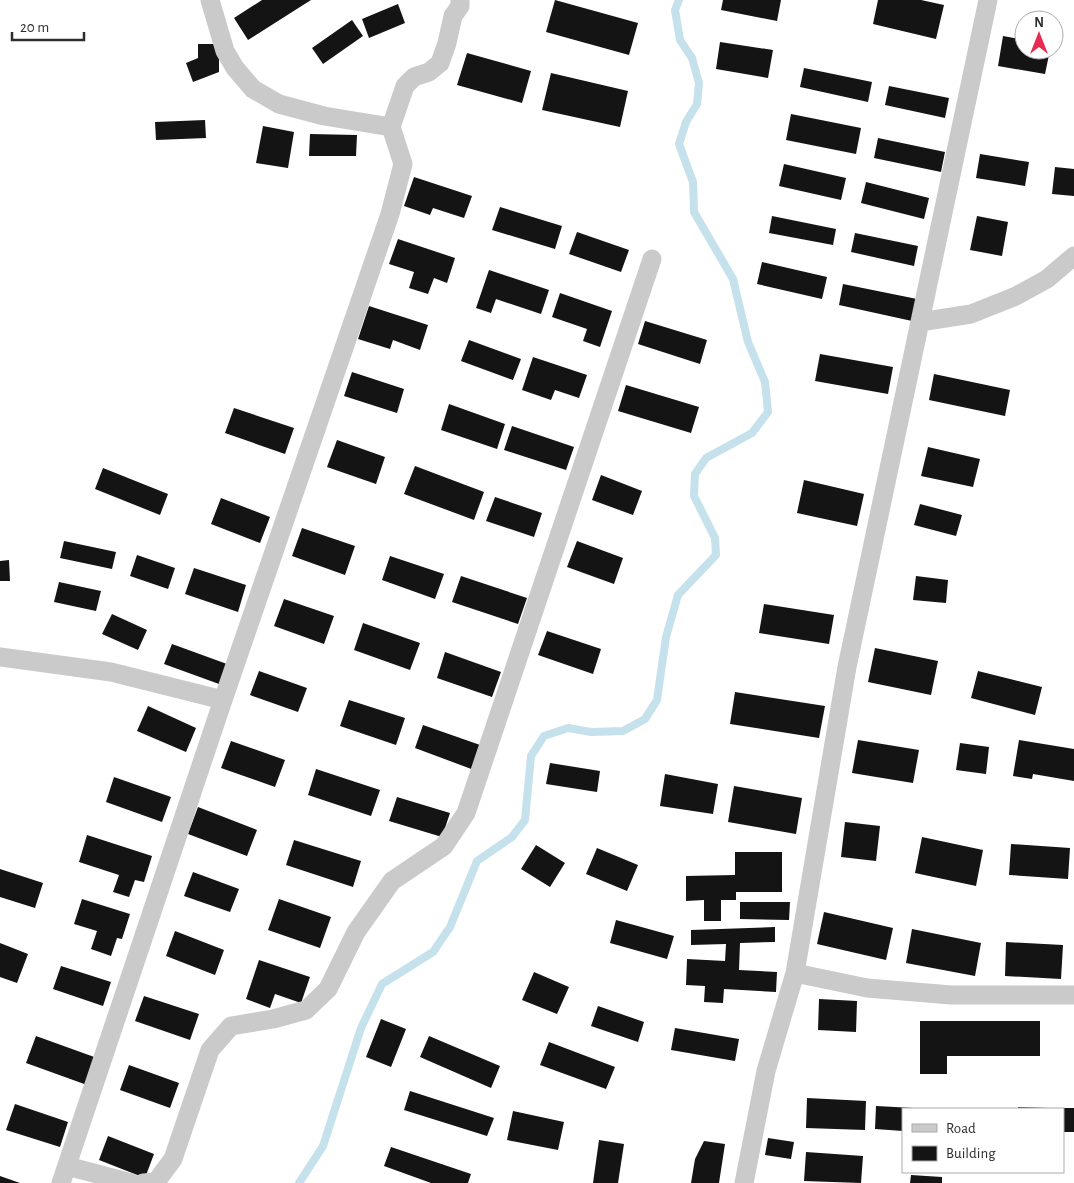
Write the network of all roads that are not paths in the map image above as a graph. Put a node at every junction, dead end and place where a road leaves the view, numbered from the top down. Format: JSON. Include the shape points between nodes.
{"nodes":[{"id":1,"x":210,"y":0,"type":"edge"},
{"id":2,"x":460,"y":0,"type":"edge"},
{"id":3,"x":988,"y":0,"type":"edge"},
{"id":4,"x":391,"y":127,"type":"junction"},
{"id":5,"x":1074,"y":256,"type":"edge"},
{"id":6,"x":652,"y":259,"type":"dead end"},
{"id":7,"x":920,"y":322,"type":"junction"},
{"id":8,"x":0,"y":657,"type":"edge"},
{"id":9,"x":223,"y":700,"type":"junction"},
{"id":10,"x":795,"y":973,"type":"junction"},
{"id":11,"x":1074,"y":995,"type":"edge"},
{"id":12,"x":64,"y":1174,"type":"edge"},
{"id":13,"x":131,"y":1183,"type":"edge"},
{"id":14,"x":144,"y":1183,"type":"edge"},
{"id":15,"x":744,"y":1183,"type":"edge"}],
"edges":[{"from":1,"to":4,"type":"street","via":[[225,51],[253,89],[279,104],[324,116]]},
{"from":2,"to":4,"type":"street","via":[[440,63],[429,72],[414,77],[405,86]]},
{"from":3,"to":7,"type":"street"},
{"from":4,"to":9,"type":"street","via":[[403,164],[390,214]]},
{"from":5,"to":7,"type":"street","via":[[1047,279],[1016,296],[972,314]]},
{"from":6,"to":14,"type":"street","via":[[466,813],[444,846],[392,881],[356,932],[328,989],[306,1010],[231,1026],[210,1050],[173,1159],[156,1182]]},
{"from":7,"to":10,"type":"street","via":[[847,667]]},
{"from":8,"to":9,"type":"street","via":[[111,672]]},
{"from":9,"to":12,"type":"street"},
{"from":10,"to":11,"type":"street","via":[[866,988],[952,995]]},
{"from":10,"to":15,"type":"street","via":[[766,1071]]},
{"from":12,"to":13,"type":"street"}]}
